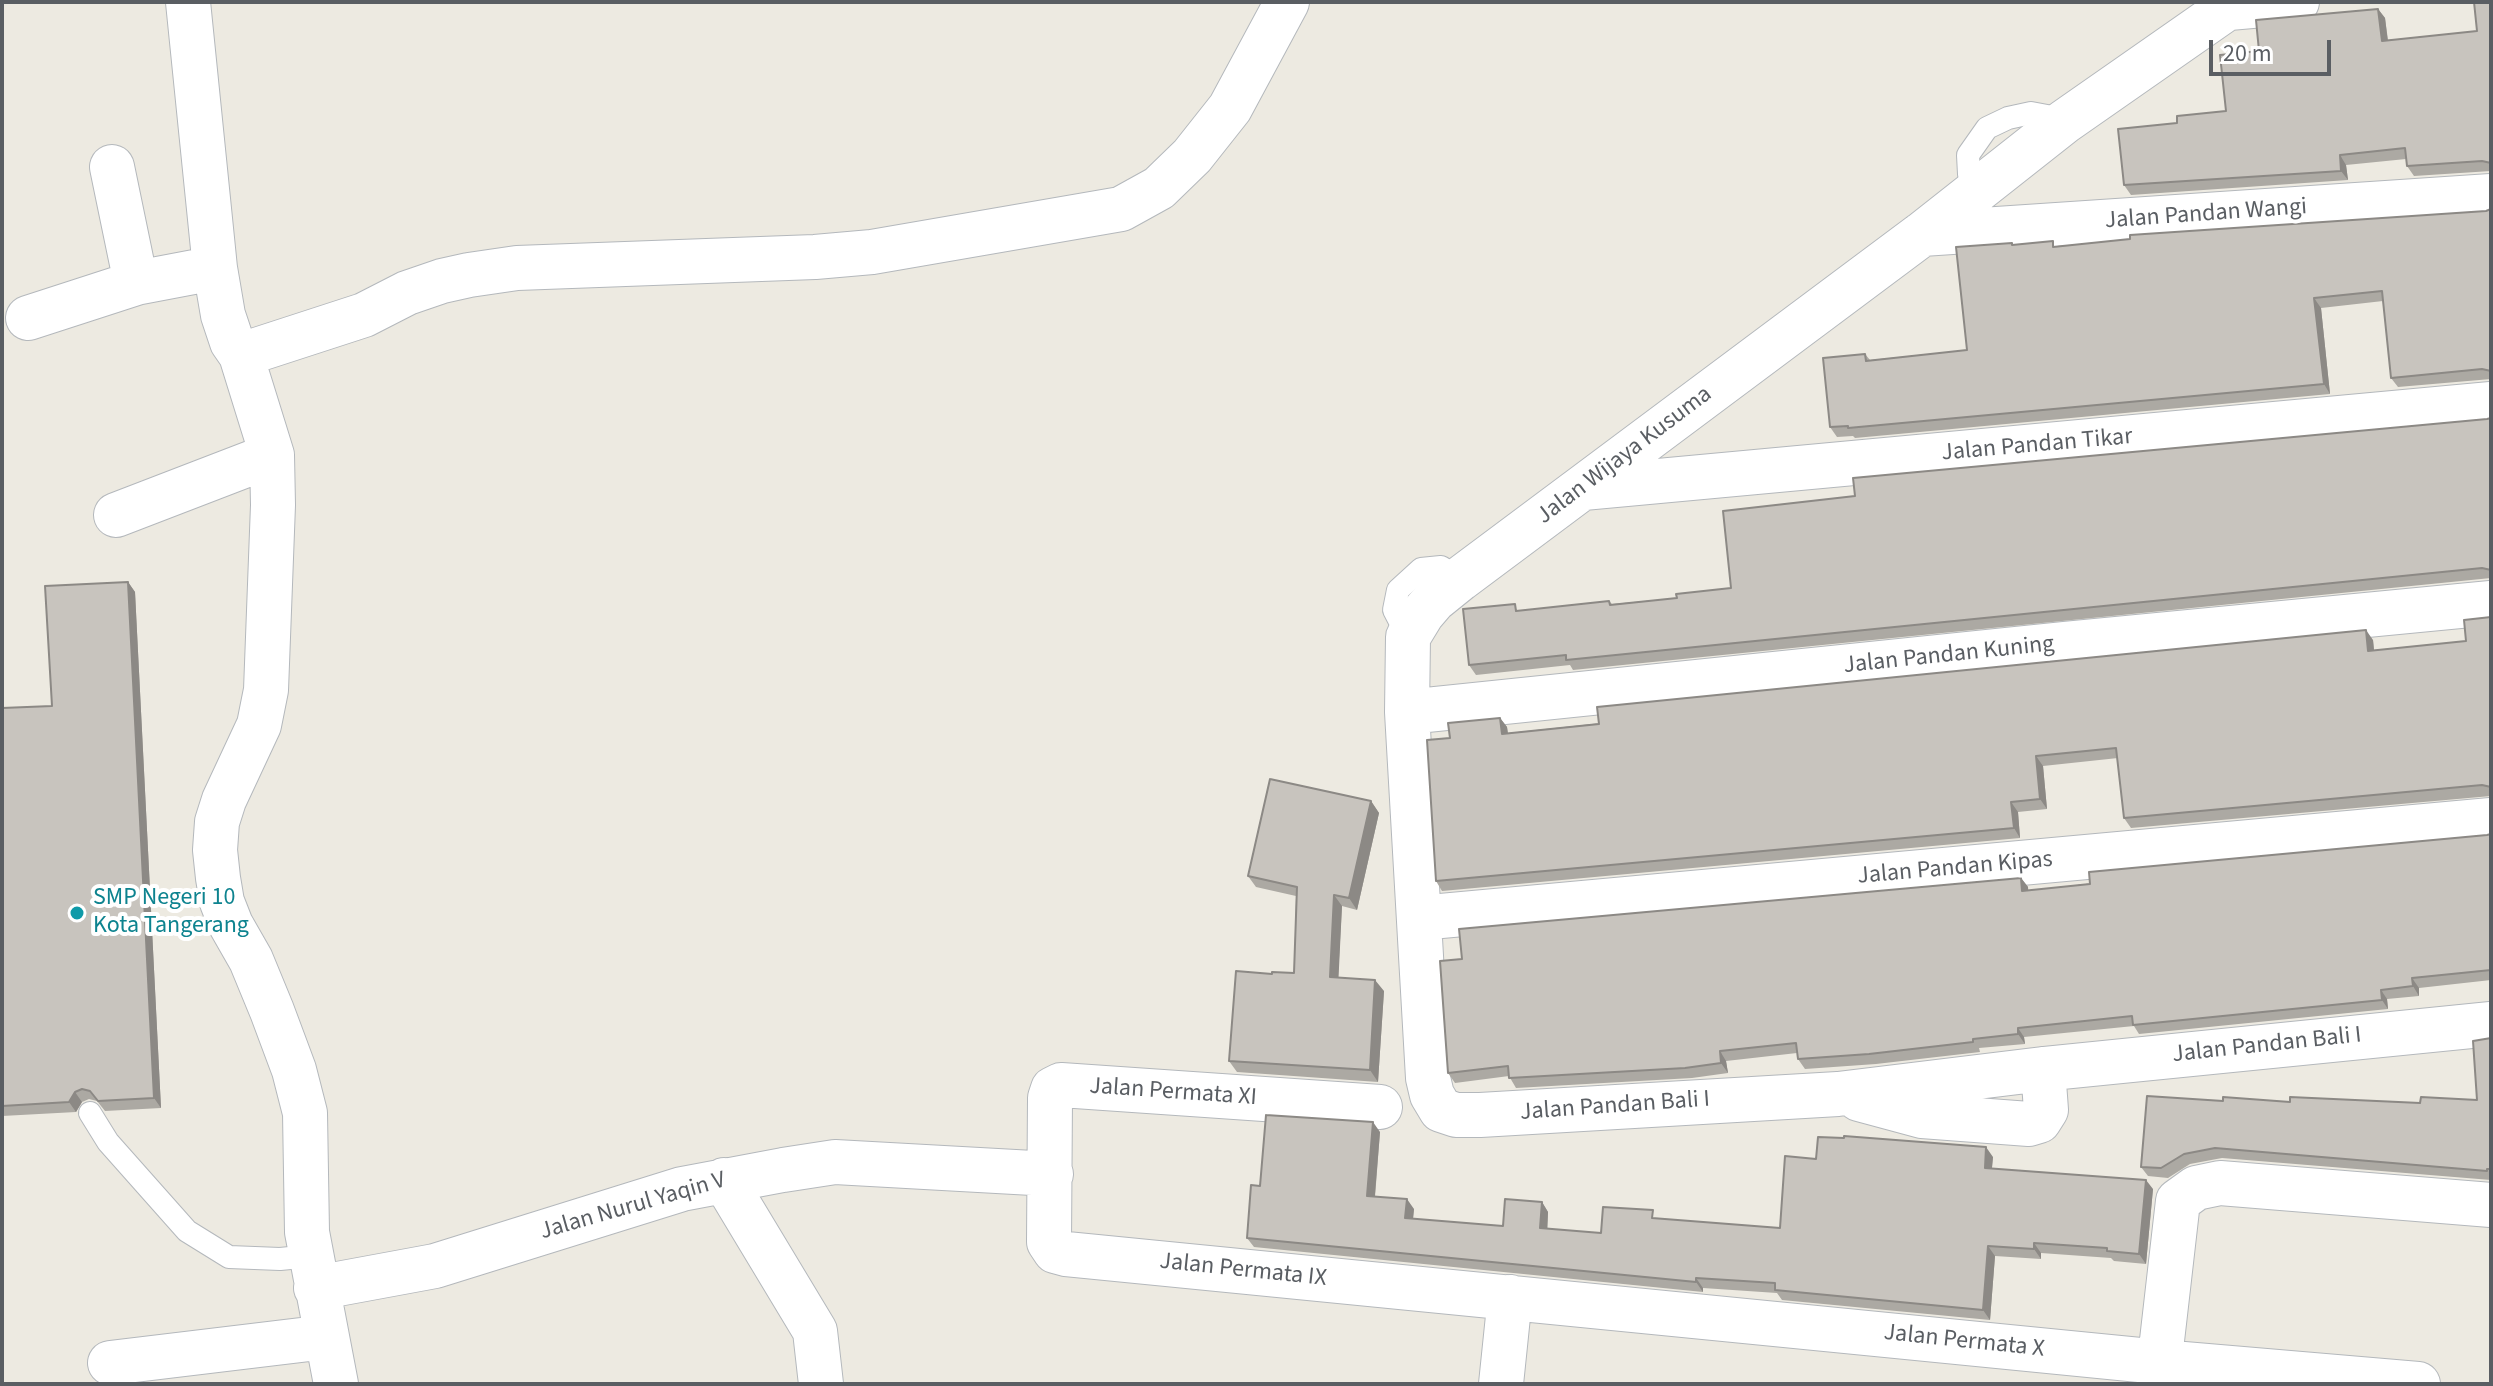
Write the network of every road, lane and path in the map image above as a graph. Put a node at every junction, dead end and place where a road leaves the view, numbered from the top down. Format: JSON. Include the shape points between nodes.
{"nodes":[{"id":1,"x":188,"y":2,"type":"edge"},
{"id":2,"x":1287,"y":2,"type":"edge"},
{"id":3,"x":2297,"y":2,"type":"edge"},
{"id":4,"x":2233,"y":5,"type":"edge"},
{"id":5,"x":112,"y":167,"type":"dead end"},
{"id":6,"x":2491,"y":196,"type":"edge"},
{"id":7,"x":1922,"y":234,"type":"junction"},
{"id":8,"x":215,"y":268,"type":"junction"},
{"id":9,"x":136,"y":283,"type":"junction"},
{"id":10,"x":28,"y":318,"type":"dead end"},
{"id":11,"x":241,"y":355,"type":"junction"},
{"id":12,"x":2491,"y":404,"type":"edge"},
{"id":13,"x":272,"y":455,"type":"junction"},
{"id":14,"x":1583,"y":488,"type":"junction"},
{"id":15,"x":116,"y":515,"type":"dead end"},
{"id":16,"x":2491,"y":603,"type":"edge"},
{"id":17,"x":1407,"y":712,"type":"junction"},
{"id":18,"x":2491,"y":820,"type":"edge"},
{"id":19,"x":1419,"y":918,"type":"junction"},
{"id":20,"x":2491,"y":1024,"type":"edge"},
{"id":21,"x":1380,"y":1107,"type":"dead end"},
{"id":22,"x":1441,"y":1110,"type":"joint"},
{"id":23,"x":90,"y":1113,"type":"edge"},
{"id":24,"x":1051,"y":1174,"type":"junction"},
{"id":25,"x":724,"y":1180,"type":"junction"},
{"id":26,"x":2491,"y":1205,"type":"edge"},
{"id":27,"x":314,"y":1272,"type":"junction"},
{"id":28,"x":1510,"y":1297,"type":"junction"},
{"id":29,"x":326,"y":1337,"type":"junction"},
{"id":30,"x":110,"y":1363,"type":"dead end"},
{"id":31,"x":2158,"y":1373,"type":"edge"},
{"id":32,"x":336,"y":1384,"type":"edge"},
{"id":33,"x":821,"y":1384,"type":"edge"},
{"id":34,"x":1501,"y":1384,"type":"edge"},
{"id":35,"x":2418,"y":1384,"type":"edge"}],
"edges":[{"from":1,"to":8,"type":"street"},
{"from":2,"to":11,"type":"street","via":[[1230,108],[1192,156],[1159,188],[1121,209],[872,252],[517,268],[469,275]]},
{"from":3,"to":4,"type":"street"},
{"from":4,"to":7,"type":"street","name":"Jalan Wijaya Kusuma","via":[[2064,122]]},
{"from":5,"to":9,"type":"street"},
{"from":6,"to":7,"type":"street","name":"Jalan Pandan Wangi"},
{"from":7,"to":14,"type":"street","name":"Jalan Wijaya Kusuma"},
{"from":8,"to":9,"type":"street"},
{"from":8,"to":11,"type":"street","via":[[223,315]]},
{"from":9,"to":10,"type":"street"},
{"from":11,"to":13,"type":"street"},
{"from":12,"to":14,"type":"street","name":"Jalan Pandan Tikar"},
{"from":13,"to":15,"type":"street"},
{"from":13,"to":27,"type":"street","via":[[266,690],[259,725],[224,800],[215,850],[222,902],[272,1011],[305,1113],[307,1232]]},
{"from":14,"to":17,"type":"street","name":"Jalan Wijaya Kusuma","via":[[1434,600],[1408,637]]},
{"from":16,"to":17,"type":"street","name":"Jalan Pandan Kuning"},
{"from":17,"to":19,"type":"street","name":"Jalan Wijaya Kusuma"},
{"from":18,"to":19,"type":"street","name":"Jalan Pandan Kipas"},
{"from":19,"to":22,"type":"street","name":"Jalan Wijaya Kusuma","via":[[1428,1078]]},
{"from":20,"to":22,"type":"street","name":"Jalan Pandan Bali I","via":[[2043,1069],[2046,1110],[2039,1121],[2029,1124],[1922,1116],[1838,1094],[1480,1115]]},
{"from":21,"to":24,"type":"street","name":"Jalan Permata XI","via":[[1061,1085],[1050,1098]]},
{"from":23,"to":27,"type":"lane","via":[[108,1142],[187,1231],[229,1257],[280,1259]]},
{"from":24,"to":25,"type":"street","name":"Jalan Nurul Yaqin V","via":[[835,1162]]},
{"from":24,"to":28,"type":"street","name":"Jalan Permata IX","via":[[1049,1242],[1055,1251]]},
{"from":25,"to":27,"type":"street","name":"Jalan Nurul Yaqin V","via":[[435,1266]]},
{"from":25,"to":33,"type":"street","via":[[815,1331]]},
{"from":26,"to":31,"type":"street","via":[[2220,1183],[2196,1188],[2178,1201]]},
{"from":27,"to":29,"type":"street"},
{"from":28,"to":31,"type":"street","name":"Jalan Permata X"},
{"from":28,"to":34,"type":"street"},
{"from":29,"to":30,"type":"street"},
{"from":29,"to":32,"type":"street"},
{"from":31,"to":35,"type":"street","name":"Jalan Permata X"}]}
